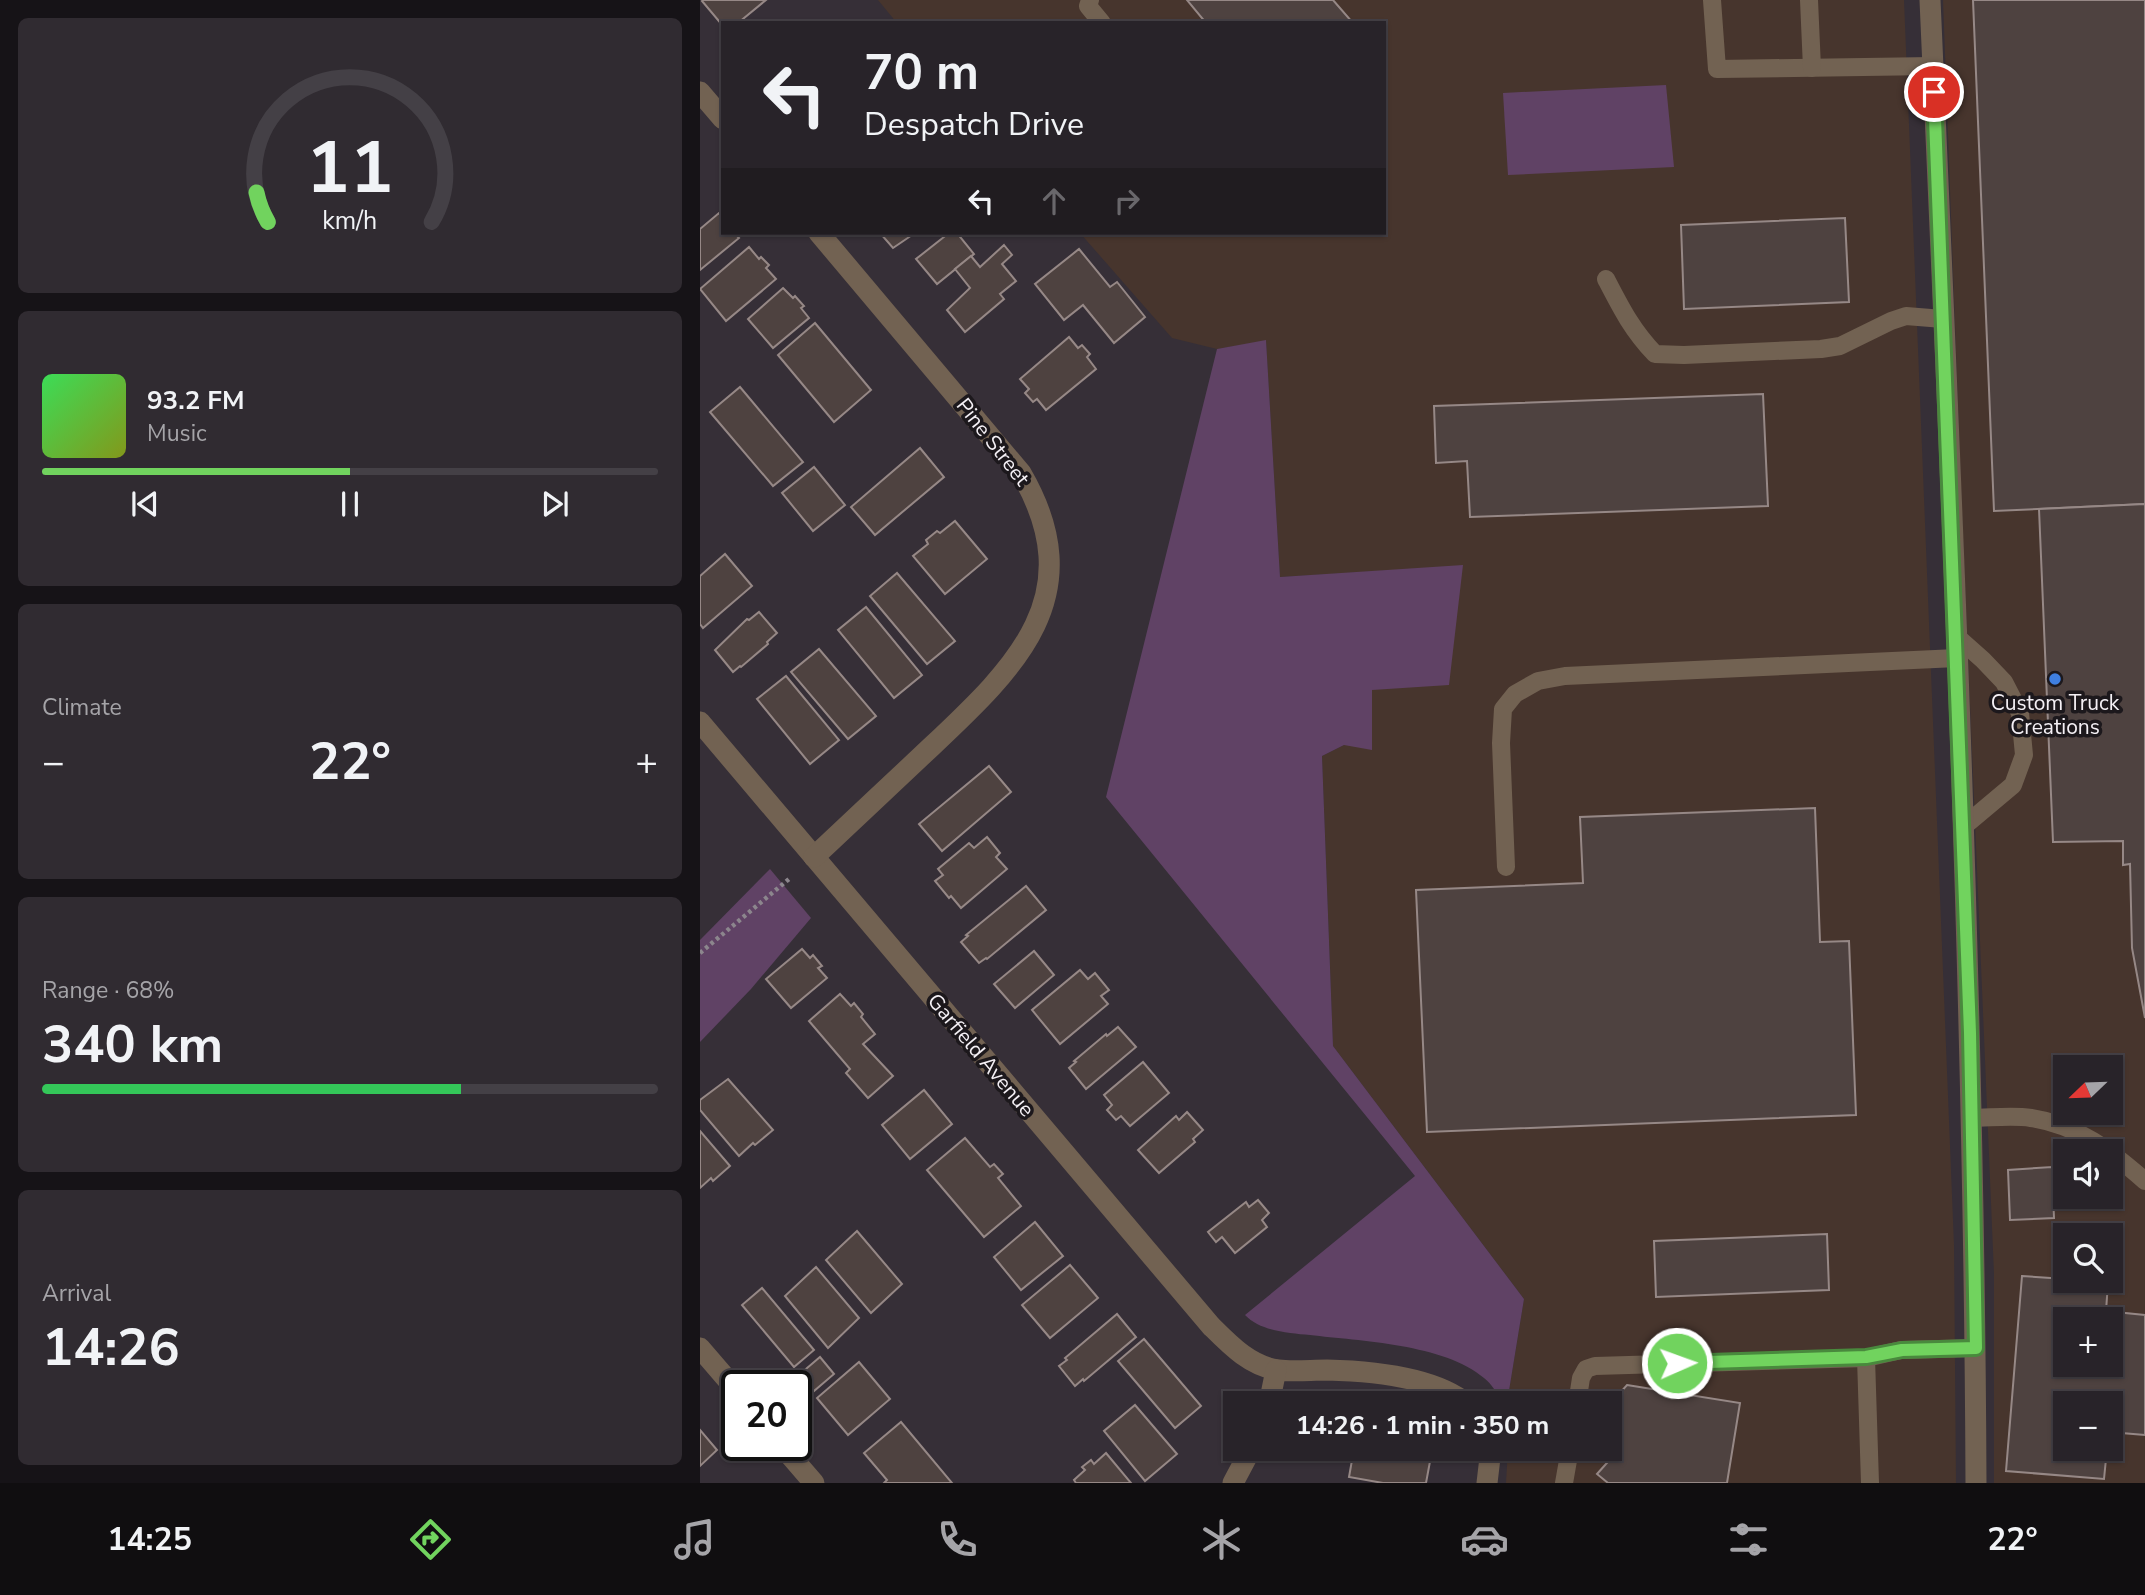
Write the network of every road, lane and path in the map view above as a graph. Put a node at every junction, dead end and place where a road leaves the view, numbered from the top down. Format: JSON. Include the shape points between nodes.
{"nodes":[{"id":1,"x":1090,"y":0,"type":"edge"},
{"id":2,"x":1712,"y":0,"type":"edge"},
{"id":3,"x":1809,"y":0,"type":"edge"},
{"id":4,"x":1930,"y":0,"type":"edge"},
{"id":5,"x":1100,"y":21,"type":"edge"},
{"id":6,"x":1933,"y":66,"type":"junction"},
{"id":7,"x":1812,"y":68,"type":"junction"},
{"id":8,"x":700,"y":92,"type":"edge"},
{"id":9,"x":721,"y":116,"type":"edge"},
{"id":10,"x":821,"y":235,"type":"edge"},
{"id":11,"x":1606,"y":279,"type":"dead end"},
{"id":12,"x":1943,"y":319,"type":"junction"},
{"id":13,"x":1956,"y":636,"type":"junction"},
{"id":14,"x":1957,"y":658,"type":"junction"},
{"id":15,"x":700,"y":722,"type":"edge"},
{"id":16,"x":1963,"y":827,"type":"junction"},
{"id":17,"x":814,"y":857,"type":"junction"},
{"id":18,"x":1506,"y":867,"type":"dead end"},
{"id":19,"x":789,"y":878,"type":"dead end"},
{"id":20,"x":700,"y":954,"type":"edge"},
{"id":21,"x":1971,"y":1118,"type":"junction"},
{"id":22,"x":2145,"y":1181,"type":"edge"},
{"id":23,"x":700,"y":1348,"type":"edge"},
{"id":24,"x":1976,"y":1348,"type":"junction"},
{"id":25,"x":1866,"y":1357,"type":"junction"},
{"id":26,"x":1276,"y":1370,"type":"junction"},
{"id":27,"x":721,"y":1372,"type":"edge"},
{"id":28,"x":1272,"y":1391,"type":"edge"},
{"id":29,"x":1444,"y":1391,"type":"edge"},
{"id":30,"x":1579,"y":1391,"type":"edge"},
{"id":31,"x":795,"y":1461,"type":"edge"},
{"id":32,"x":1245,"y":1461,"type":"edge"},
{"id":33,"x":1490,"y":1461,"type":"edge"},
{"id":34,"x":1568,"y":1461,"type":"edge"},
{"id":35,"x":814,"y":1483,"type":"edge"},
{"id":36,"x":1233,"y":1483,"type":"edge"},
{"id":37,"x":1487,"y":1483,"type":"edge"},
{"id":38,"x":1564,"y":1483,"type":"edge"},
{"id":39,"x":1870,"y":1483,"type":"edge"},
{"id":40,"x":1976,"y":1483,"type":"edge"}],
"edges":[{"from":1,"to":5,"type":"lane","via":[[1087,6]]},
{"from":2,"to":7,"type":"lane","via":[[1717,69]]},
{"from":3,"to":7,"type":"lane"},
{"from":4,"to":6,"type":"street"},
{"from":6,"to":7,"type":"lane"},
{"from":6,"to":12,"type":"street"},
{"from":8,"to":9,"type":"street"},
{"from":10,"to":17,"type":"street","name":"Pine Street","via":[[1021,473],[1042,515],[1051,564],[1040,614],[1014,661],[968,712]]},
{"from":11,"to":12,"type":"lane","via":[[1637,335],[1655,354],[1821,349],[1840,346],[1906,316]]},
{"from":12,"to":13,"type":"street"},
{"from":13,"to":14,"type":"street"},
{"from":13,"to":16,"type":"lane","via":[[2004,682],[2020,713],[2024,755],[2013,785]]},
{"from":14,"to":16,"type":"street"},
{"from":14,"to":18,"type":"lane","via":[[1564,676],[1538,681],[1515,694],[1503,709]]},
{"from":15,"to":17,"type":"street","name":"Garfield Avenue"},
{"from":16,"to":21,"type":"street"},
{"from":17,"to":26,"type":"street","name":"Garfield Avenue","via":[[1211,1326],[1241,1355]]},
{"from":19,"to":20,"type":"path"},
{"from":21,"to":22,"type":"lane","via":[[2030,1117],[2067,1127],[2111,1151]]},
{"from":21,"to":24,"type":"street"},
{"from":23,"to":27,"type":"street"},
{"from":24,"to":25,"type":"lane","via":[[1902,1350]]},
{"from":24,"to":40,"type":"street"},
{"from":25,"to":30,"type":"lane","via":[[1595,1366],[1586,1369]]},
{"from":25,"to":39,"type":"lane"},
{"from":26,"to":28,"type":"street"},
{"from":26,"to":29,"type":"street","via":[[1388,1375]]},
{"from":31,"to":35,"type":"street"},
{"from":32,"to":36,"type":"street"},
{"from":33,"to":37,"type":"street"},
{"from":34,"to":38,"type":"lane"}]}
